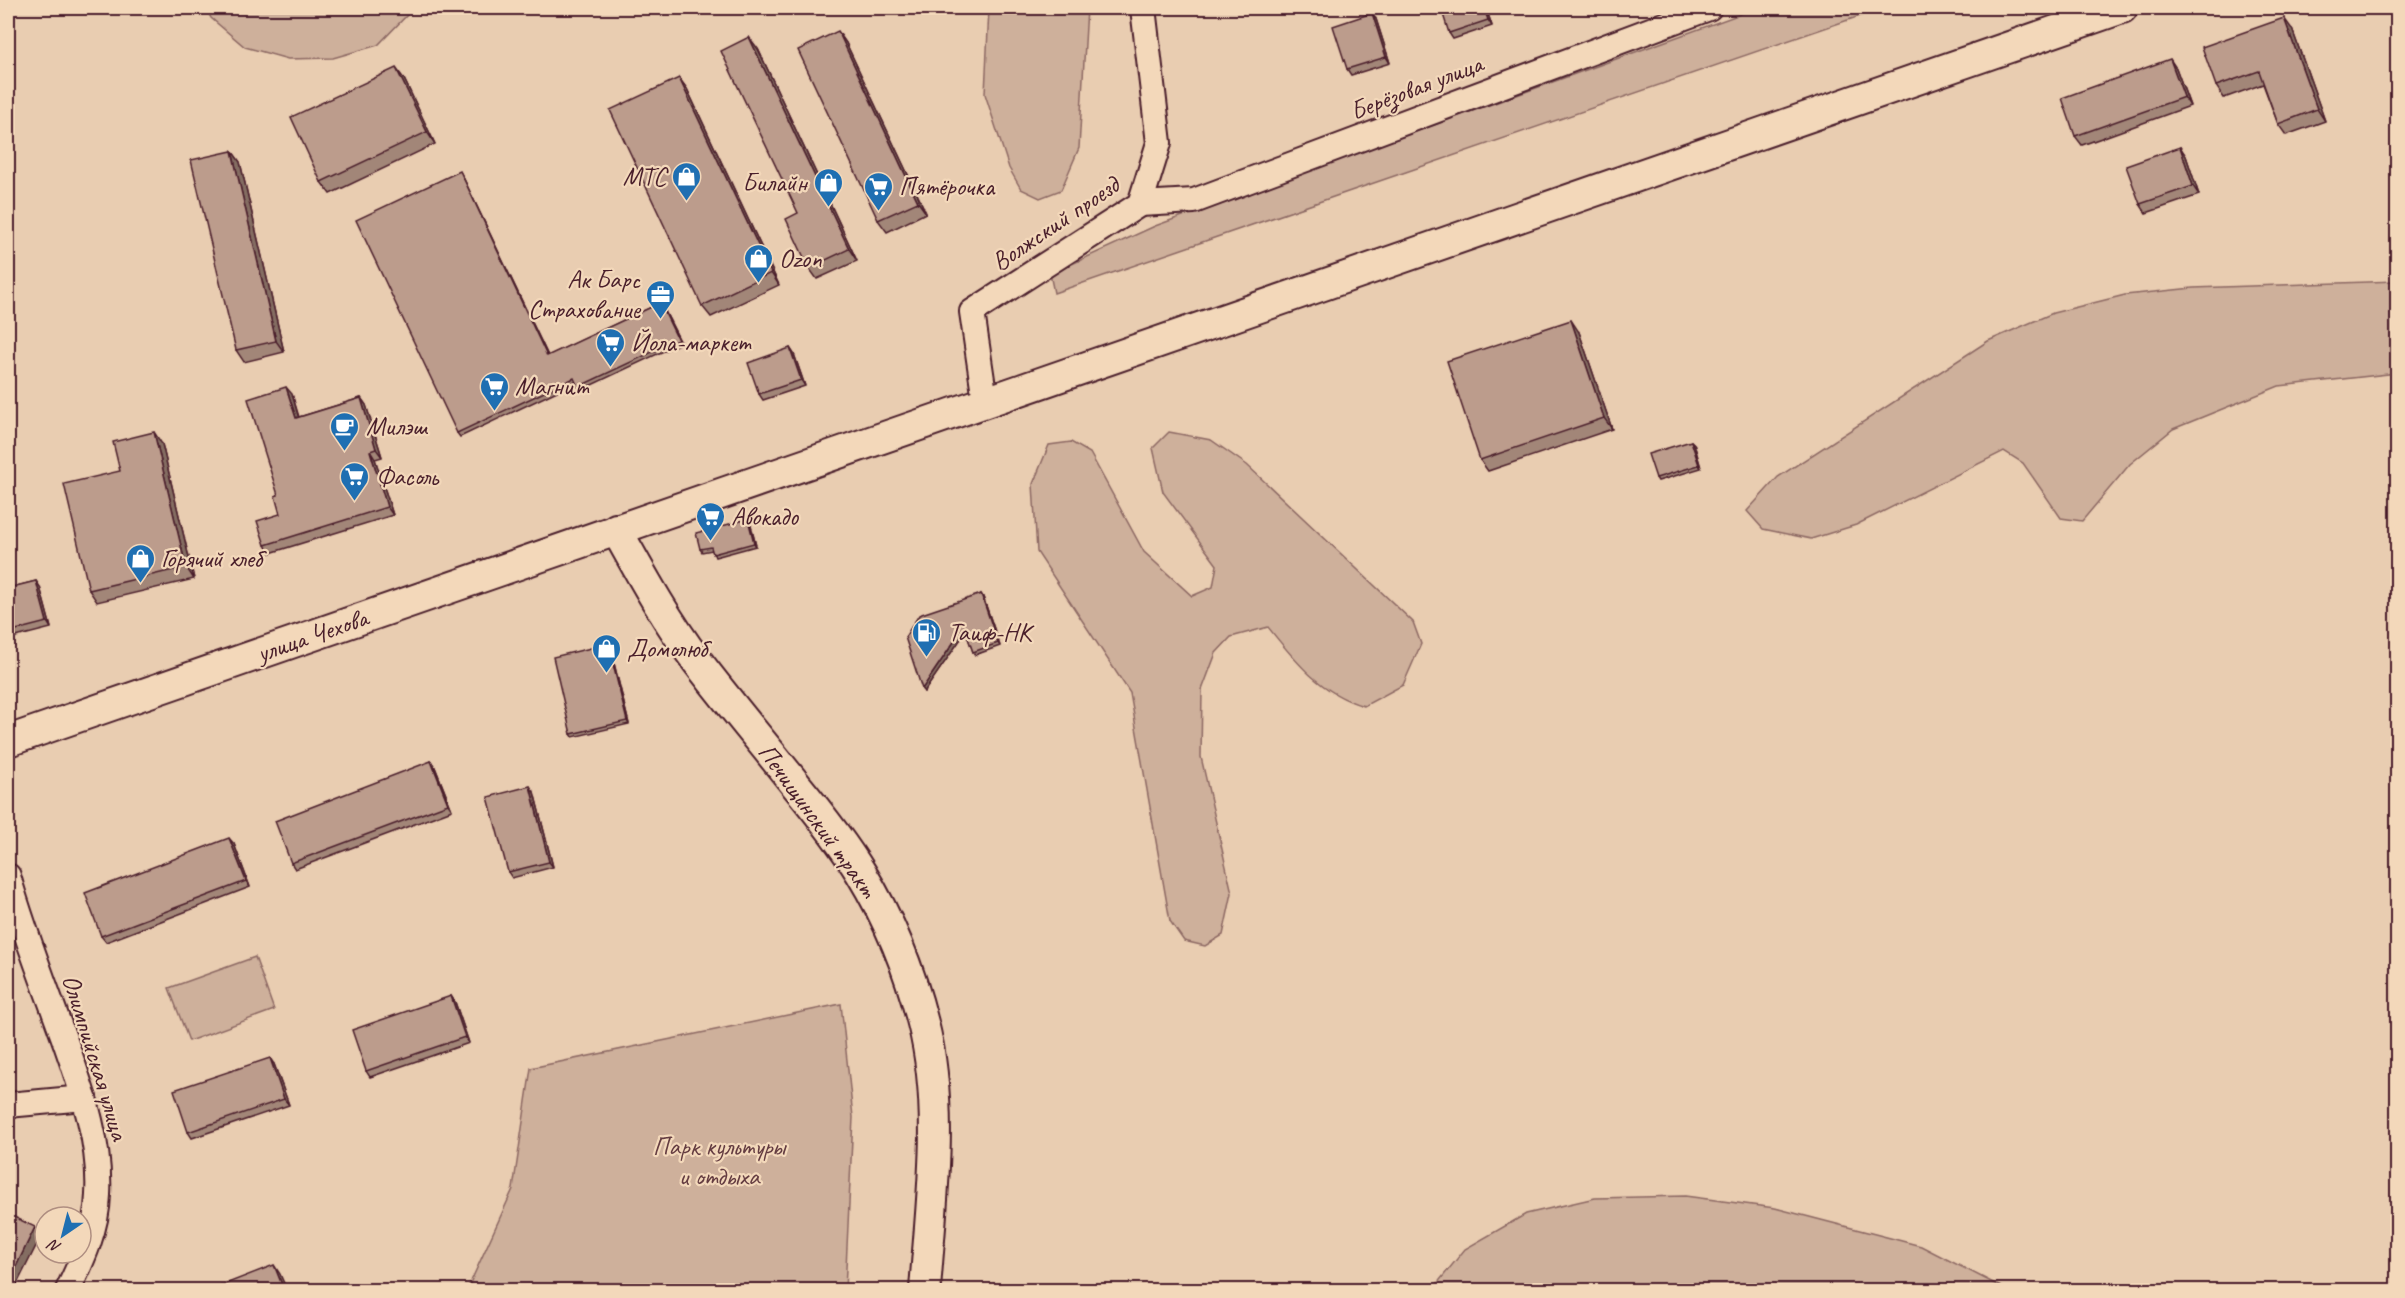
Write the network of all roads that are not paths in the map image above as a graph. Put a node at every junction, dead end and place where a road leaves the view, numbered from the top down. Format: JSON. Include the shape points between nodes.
{"nodes":[{"id":1,"x":1143,"y":8,"type":"edge"},
{"id":2,"x":1709,"y":8,"type":"edge"},
{"id":3,"x":2122,"y":8,"type":"edge"},
{"id":4,"x":1140,"y":204,"type":"junction"},
{"id":5,"x":985,"y":400,"type":"junction"},
{"id":6,"x":616,"y":529,"type":"junction"},
{"id":7,"x":8,"y":741,"type":"edge"},
{"id":8,"x":8,"y":876,"type":"edge"},
{"id":9,"x":84,"y":1098,"type":"junction"},
{"id":10,"x":8,"y":1105,"type":"edge"},
{"id":11,"x":68,"y":1290,"type":"edge"},
{"id":12,"x":925,"y":1290,"type":"edge"}],
"edges":[{"from":1,"to":4,"type":"street","name":"Волжский проезд","via":[[1159,143]]},
{"from":2,"to":4,"type":"street","name":"Берёзовая улица","via":[[1194,201]]},
{"from":3,"to":5,"type":"street","name":"улица Чехова"},
{"from":4,"to":5,"type":"street","name":"Волжский проезд","via":[[972,312]]},
{"from":5,"to":6,"type":"street","name":"улица Чехова"},
{"from":6,"to":7,"type":"street","name":"улица Чехова"},
{"from":6,"to":12,"type":"street","name":"Печищинский тракт","via":[[649,588],[696,658],[827,823],[887,919],[924,1025],[933,1092],[933,1168]]},
{"from":8,"to":9,"type":"street","name":"Олимпийская улица"},
{"from":9,"to":10,"type":"street"},
{"from":9,"to":11,"type":"street","name":"Олимпийская улица","via":[[98,1163],[98,1197],[94,1226]]}]}
